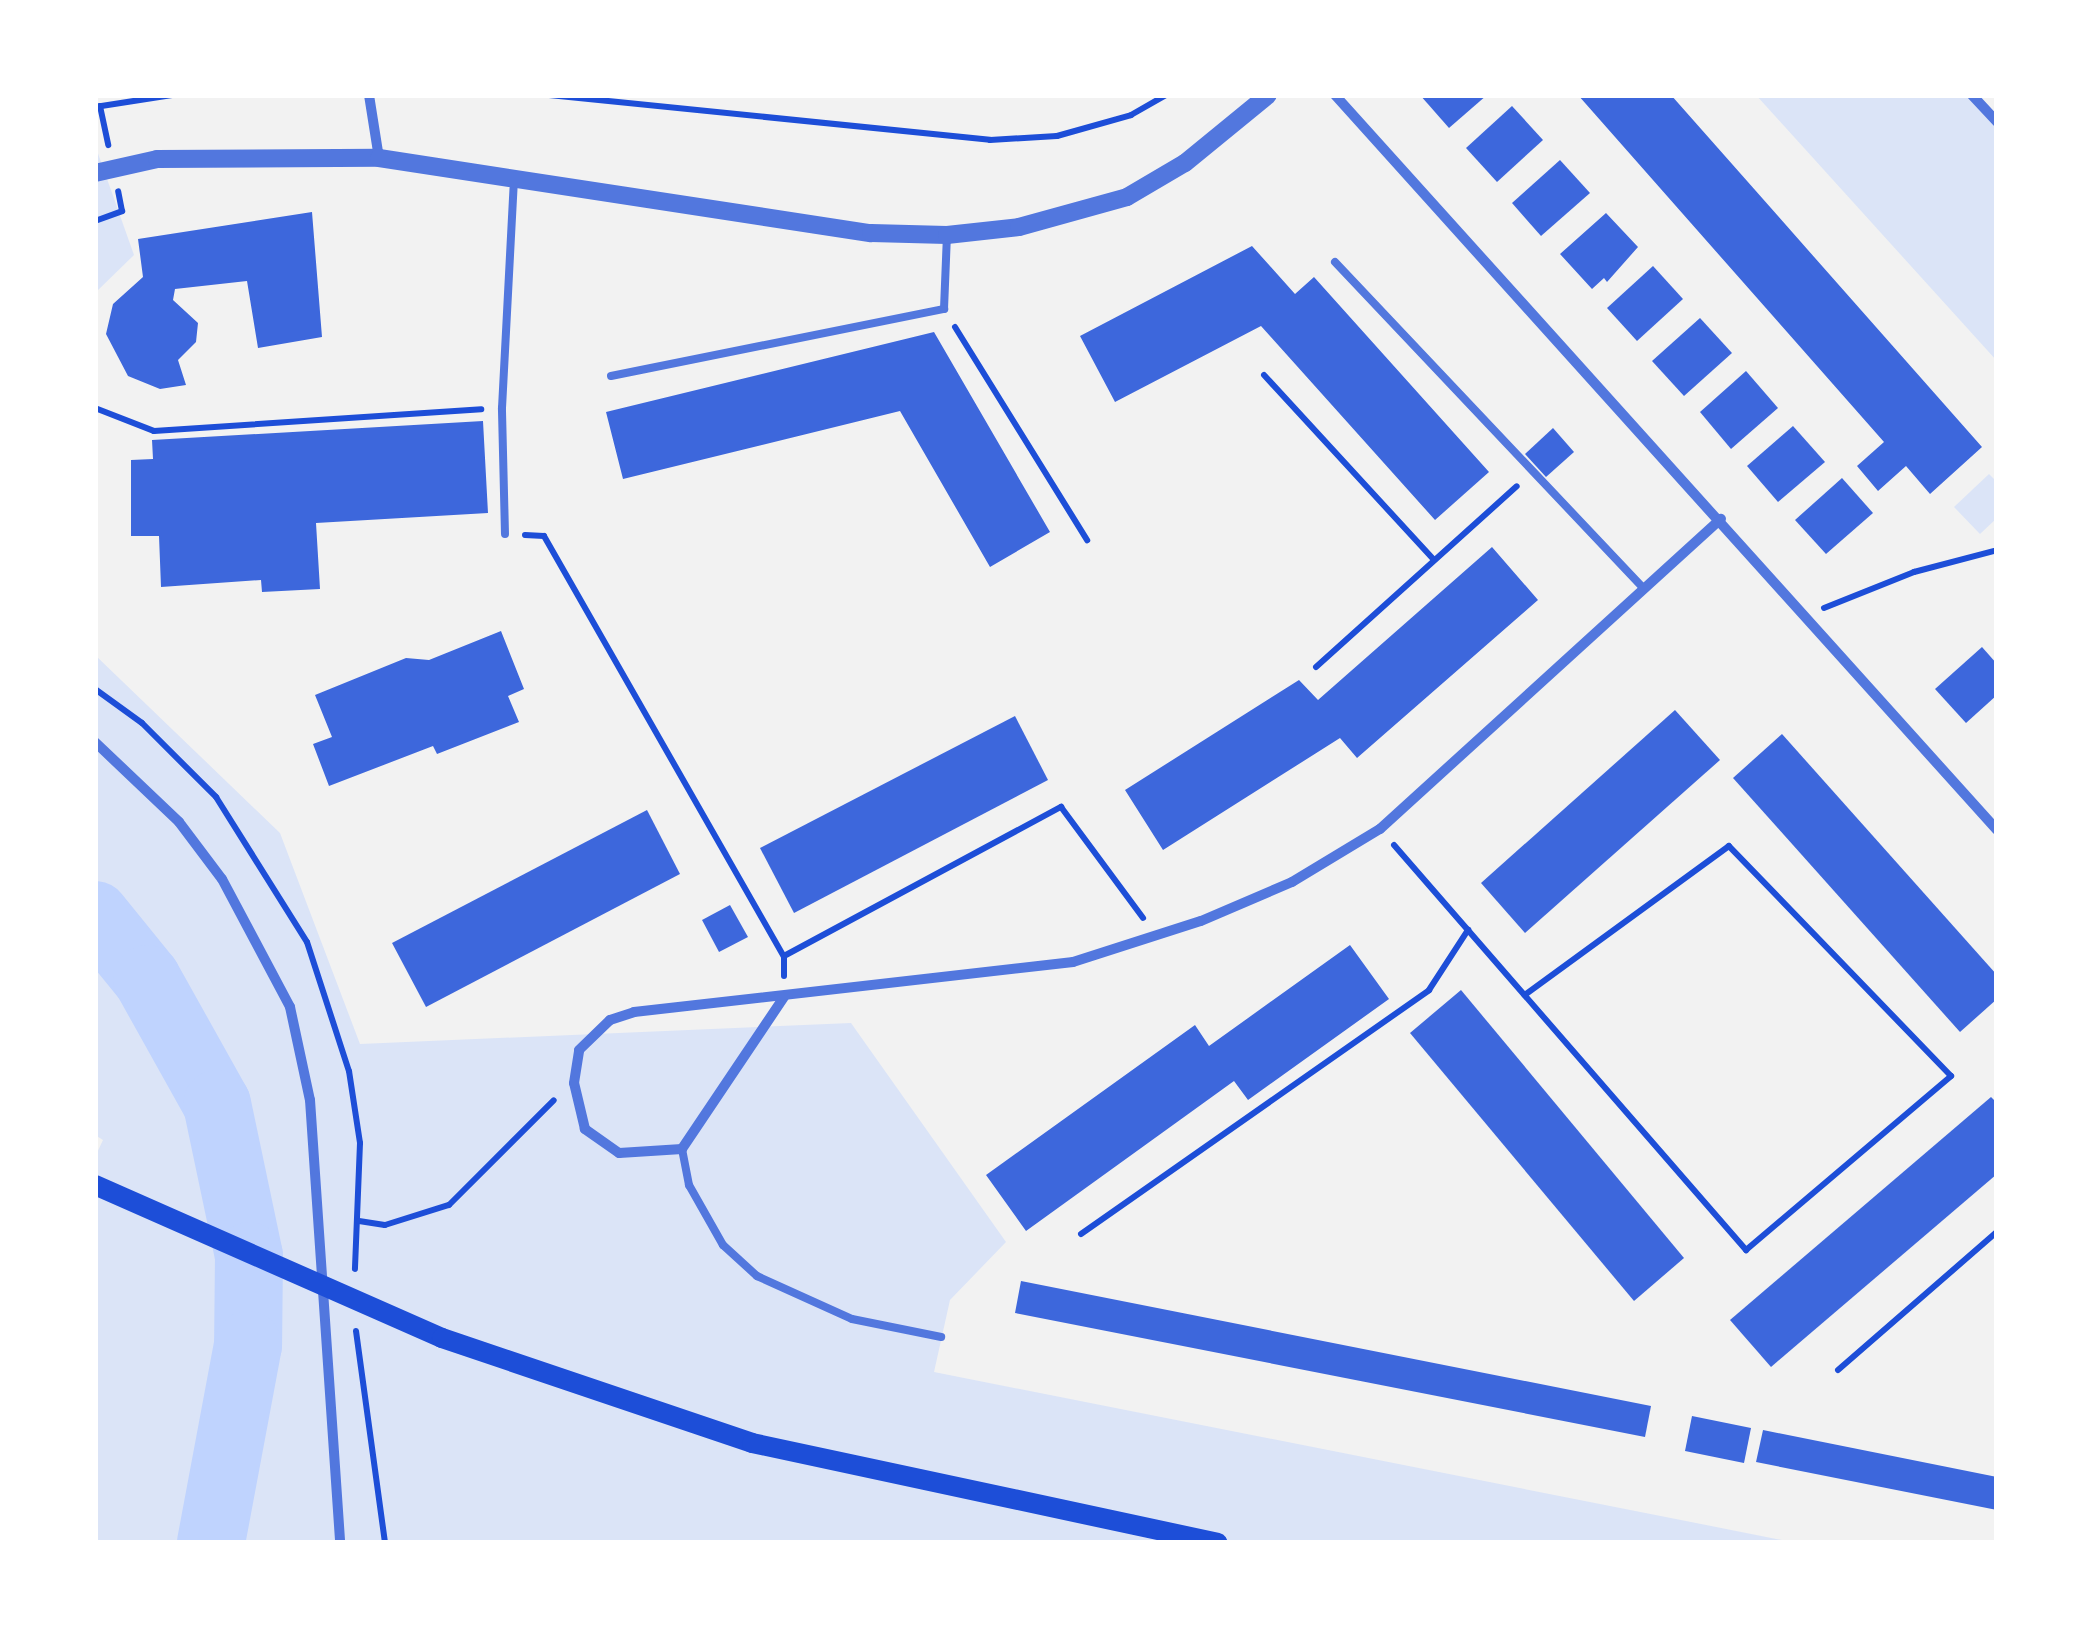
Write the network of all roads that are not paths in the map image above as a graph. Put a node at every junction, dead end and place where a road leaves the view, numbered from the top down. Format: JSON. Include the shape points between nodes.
{"nodes":[{"id":1,"x":369,"y":95,"type":"edge"},
{"id":2,"x":1268,"y":95,"type":"edge"},
{"id":3,"x":1335,"y":95,"type":"edge"},
{"id":4,"x":1972,"y":95,"type":"edge"},
{"id":5,"x":1997,"y":122,"type":"edge"},
{"id":6,"x":379,"y":158,"type":"junction"},
{"id":7,"x":95,"y":173,"type":"edge"},
{"id":8,"x":514,"y":176,"type":"junction"},
{"id":9,"x":947,"y":235,"type":"junction"},
{"id":10,"x":1335,"y":262,"type":"dead end"},
{"id":11,"x":611,"y":376,"type":"dead end"},
{"id":12,"x":1721,"y":519,"type":"junction"},
{"id":13,"x":505,"y":534,"type":"road end"},
{"id":14,"x":1644,"y":589,"type":"junction"},
{"id":15,"x":95,"y":742,"type":"edge"},
{"id":16,"x":1997,"y":830,"type":"edge"},
{"id":17,"x":784,"y":997,"type":"junction"},
{"id":18,"x":682,"y":1150,"type":"junction"},
{"id":19,"x":95,"y":1185,"type":"edge"},
{"id":20,"x":941,"y":1338,"type":"dead end"},
{"id":21,"x":340,"y":1543,"type":"edge"},
{"id":22,"x":1217,"y":1543,"type":"edge"}],
"edges":[{"from":1,"to":6,"type":"street"},
{"from":2,"to":9,"type":"street","via":[[1185,163],[1127,197],[1019,227]]},
{"from":3,"to":12,"type":"street"},
{"from":4,"to":5,"type":"street"},
{"from":6,"to":7,"type":"street","via":[[158,158]]},
{"from":6,"to":8,"type":"street"},
{"from":8,"to":9,"type":"street","via":[[871,233]]},
{"from":8,"to":13,"type":"lane","via":[[502,408]]},
{"from":9,"to":11,"type":"lane","via":[[944,309]]},
{"from":10,"to":14,"type":"lane"},
{"from":12,"to":14,"type":"street"},
{"from":12,"to":16,"type":"street"},
{"from":14,"to":17,"type":"street","via":[[1380,829],[1292,882],[1073,962]]},
{"from":15,"to":21,"type":"street","via":[[178,822],[222,879],[290,1007],[310,1100]]},
{"from":17,"to":18,"type":"street"},
{"from":17,"to":18,"type":"street","via":[[610,1020],[580,1050],[574,1082],[585,1129],[619,1154]]},
{"from":18,"to":20,"type":"lane","via":[[689,1185],[723,1244],[757,1276],[852,1319]]},
{"from":19,"to":22,"type":"main road","via":[[442,1338],[752,1443]]}]}
